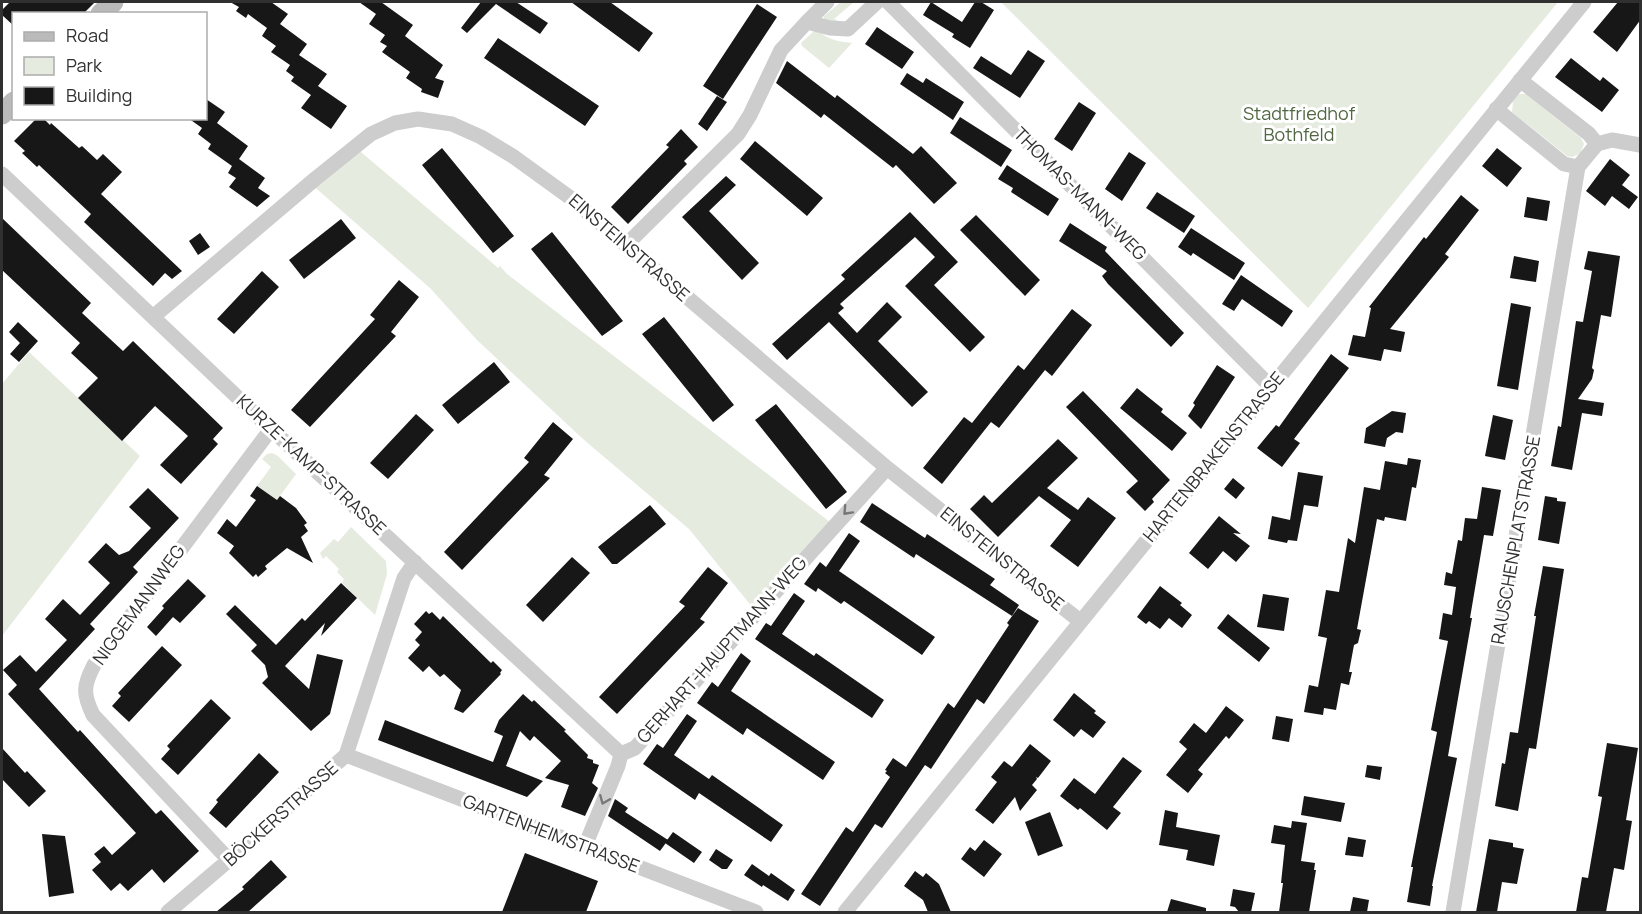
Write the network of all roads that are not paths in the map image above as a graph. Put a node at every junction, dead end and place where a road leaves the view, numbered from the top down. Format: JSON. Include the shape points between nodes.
{"nodes":[{"id":1,"x":827,"y":2,"type":"edge"},
{"id":2,"x":877,"y":2,"type":"edge"},
{"id":3,"x":888,"y":2,"type":"edge"},
{"id":4,"x":1584,"y":2,"type":"edge"},
{"id":5,"x":807,"y":22,"type":"junction"},
{"id":6,"x":1520,"y":80,"type":"junction"},
{"id":7,"x":1496,"y":110,"type":"junction"},
{"id":8,"x":1596,"y":144,"type":"junction"},
{"id":9,"x":1641,"y":145,"type":"edge"},
{"id":10,"x":1578,"y":167,"type":"junction"},
{"id":11,"x":2,"y":174,"type":"edge"},
{"id":12,"x":626,"y":245,"type":"junction"},
{"id":13,"x":154,"y":316,"type":"junction"},
{"id":14,"x":1271,"y":387,"type":"junction"},
{"id":15,"x":271,"y":429,"type":"junction"},
{"id":16,"x":887,"y":468,"type":"junction"},
{"id":17,"x":415,"y":562,"type":"junction"},
{"id":18,"x":1080,"y":621,"type":"junction"},
{"id":19,"x":621,"y":754,"type":"junction"},
{"id":20,"x":346,"y":755,"type":"junction"},
{"id":21,"x":585,"y":846,"type":"junction"},
{"id":22,"x":229,"y":860,"type":"junction"},
{"id":23,"x":168,"y":912,"type":"edge"},
{"id":24,"x":756,"y":912,"type":"edge"},
{"id":25,"x":845,"y":912,"type":"edge"},
{"id":26,"x":1453,"y":912,"type":"edge"}],
"edges":[{"from":1,"to":5,"type":"street"},
{"from":2,"to":5,"type":"street","via":[[848,29]]},
{"from":3,"to":14,"type":"street","name":"THOMAS-MANN-WEG"},
{"from":4,"to":6,"type":"street","name":"HARTENBRAKENSTRASSE"},
{"from":5,"to":12,"type":"street","via":[[781,50],[738,134]]},
{"from":6,"to":7,"type":"street","name":"HARTENBRAKENSTRASSE"},
{"from":6,"to":8,"type":"street","via":[[1589,134]]},
{"from":7,"to":10,"type":"street","via":[[1564,164]]},
{"from":7,"to":14,"type":"street","name":"HARTENBRAKENSTRASSE"},
{"from":8,"to":9,"type":"street","via":[[1611,140]]},
{"from":8,"to":10,"type":"street"},
{"from":10,"to":26,"type":"street","name":"RAUSCHENPLATSTRASSE"},
{"from":11,"to":13,"type":"street","name":"KURZE-KAMP-STRASSE"},
{"from":12,"to":13,"type":"street","name":"EINSTEINSTRASSE","via":[[572,199],[489,142],[452,124],[418,119],[395,123],[372,134]]},
{"from":12,"to":16,"type":"street","name":"EINSTEINSTRASSE"},
{"from":13,"to":15,"type":"street","name":"KURZE-KAMP-STRASSE"},
{"from":14,"to":18,"type":"street","name":"HARTENBRAKENSTRASSE"},
{"from":15,"to":17,"type":"street","name":"KURZE-KAMP-STRASSE"},
{"from":15,"to":22,"type":"street","name":"NIGGEMANNWEG","via":[[86,680],[85,698],[93,715]]},
{"from":16,"to":18,"type":"street","name":"EINSTEINSTRASSE"},
{"from":16,"to":19,"type":"street","name":"GERHART-HAUPTMANN-WEG","one_way":true,"via":[[635,748]]},
{"from":17,"to":19,"type":"street","name":"KURZE-KAMP-STRASSE"},
{"from":17,"to":20,"type":"street","name":"BÖCKERSTRASSE","via":[[404,578]]},
{"from":18,"to":25,"type":"street","name":"HARTENBRAKENSTRASSE"},
{"from":19,"to":21,"type":"street","name":"GERHART-HAUPTMANN-WEG","one_way":true},
{"from":20,"to":21,"type":"street","name":"GARTENHEIMSTRASSE"},
{"from":20,"to":22,"type":"street","name":"BÖCKERSTRASSE"},
{"from":21,"to":24,"type":"street","name":"GARTENHEIMSTRASSE"},
{"from":22,"to":23,"type":"street","name":"BÖCKERSTRASSE"}]}
